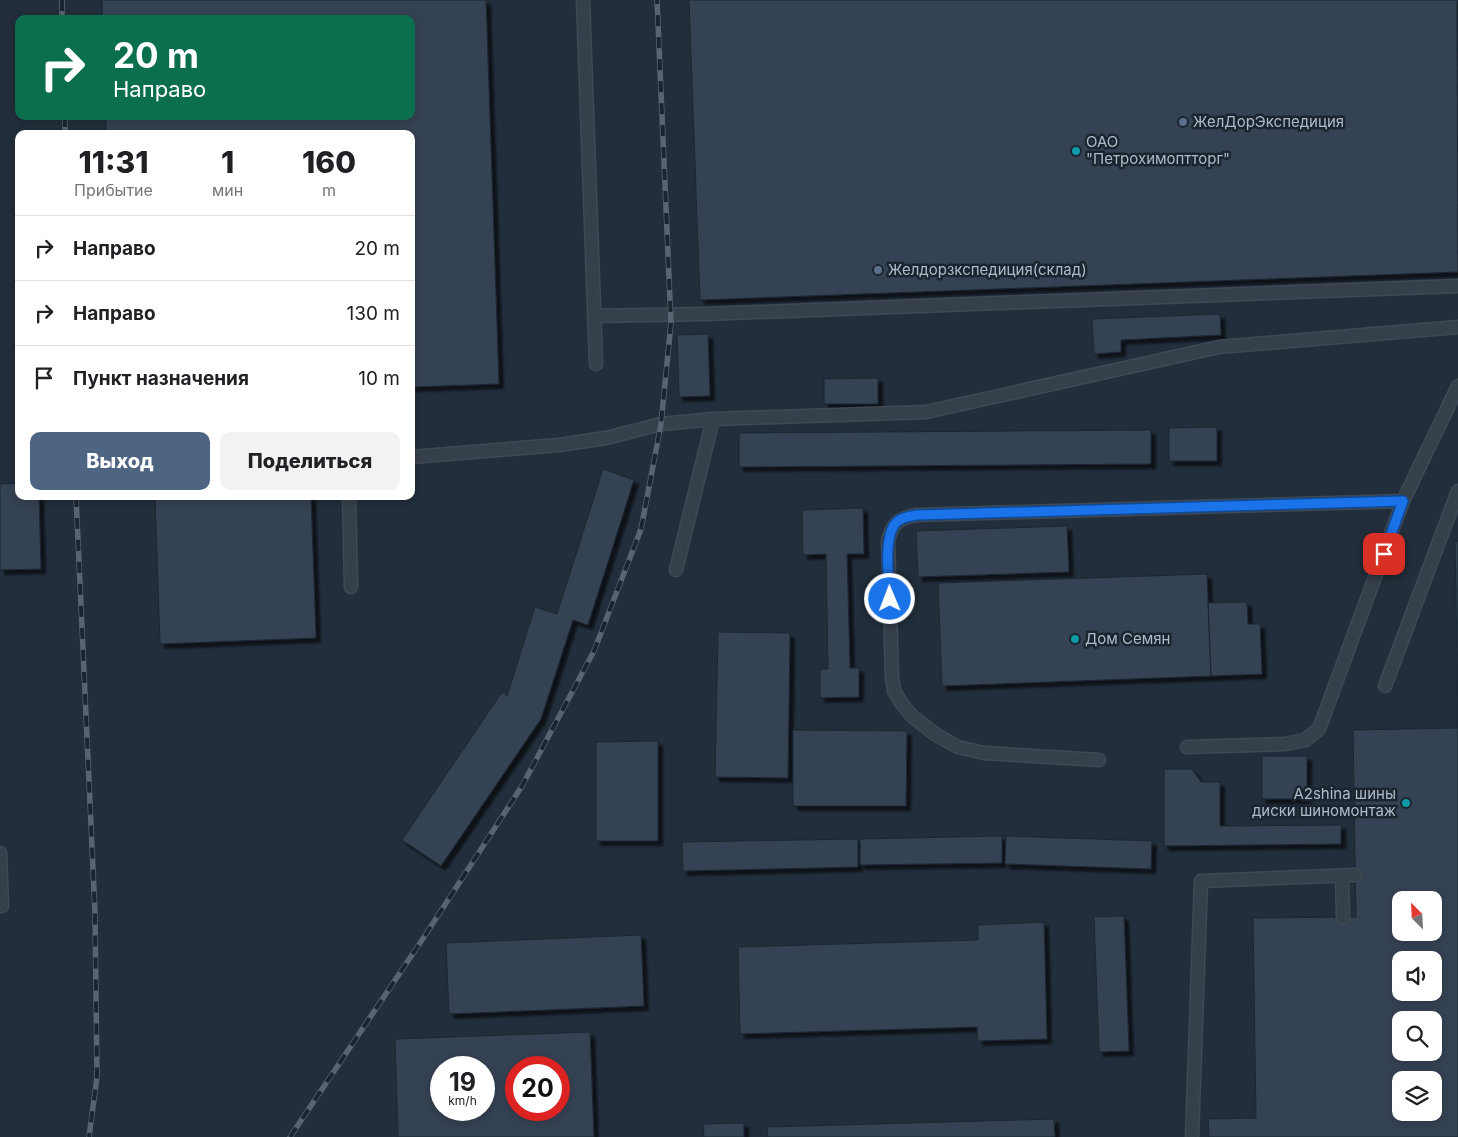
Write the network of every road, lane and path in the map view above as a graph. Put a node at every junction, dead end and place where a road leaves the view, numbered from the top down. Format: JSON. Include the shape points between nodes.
{"nodes":[{"id":1,"x":583,"y":0,"type":"edge"},
{"id":2,"x":1458,"y":286,"type":"edge"},
{"id":3,"x":594,"y":316,"type":"junction"},
{"id":4,"x":1458,"y":327,"type":"edge"},
{"id":5,"x":596,"y":364,"type":"dead end"},
{"id":6,"x":1458,"y":386,"type":"edge"},
{"id":7,"x":713,"y":419,"type":"junction"},
{"id":8,"x":415,"y":458,"type":"edge"},
{"id":9,"x":1458,"y":491,"type":"edge"},
{"id":10,"x":349,"y":500,"type":"edge"},
{"id":11,"x":1403,"y":501,"type":"junction"},
{"id":12,"x":676,"y":570,"type":"dead end"},
{"id":13,"x":351,"y":587,"type":"dead end"},
{"id":14,"x":1386,"y":686,"type":"dead end"},
{"id":15,"x":1187,"y":747,"type":"dead end"},
{"id":16,"x":1100,"y":760,"type":"dead end"},
{"id":17,"x":0,"y":853,"type":"edge"},
{"id":18,"x":1355,"y":875,"type":"dead end"},
{"id":19,"x":1342,"y":876,"type":"junction"},
{"id":20,"x":0,"y":906,"type":"edge"},
{"id":21,"x":1343,"y":917,"type":"dead end"},
{"id":22,"x":1192,"y":1137,"type":"edge"}],
"edges":[{"from":1,"to":3,"type":"lane"},
{"from":2,"to":3,"type":"lane"},
{"from":3,"to":5,"type":"lane"},
{"from":4,"to":7,"type":"lane","via":[[1219,347],[926,412]]},
{"from":6,"to":11,"type":"lane"},
{"from":7,"to":8,"type":"lane","via":[[661,424],[606,438],[559,445]]},
{"from":7,"to":12,"type":"lane"},
{"from":9,"to":14,"type":"lane"},
{"from":10,"to":13,"type":"lane"},
{"from":11,"to":15,"type":"lane","via":[[1319,729],[1305,740],[1285,744]]},
{"from":11,"to":16,"type":"lane","via":[[917,515],[897,522],[888,541],[892,677],[894,691],[913,717],[958,747],[984,754]]},
{"from":17,"to":20,"type":"lane"},
{"from":18,"to":19,"type":"lane"},
{"from":19,"to":21,"type":"lane"},
{"from":19,"to":22,"type":"lane","via":[[1201,881]]}]}
